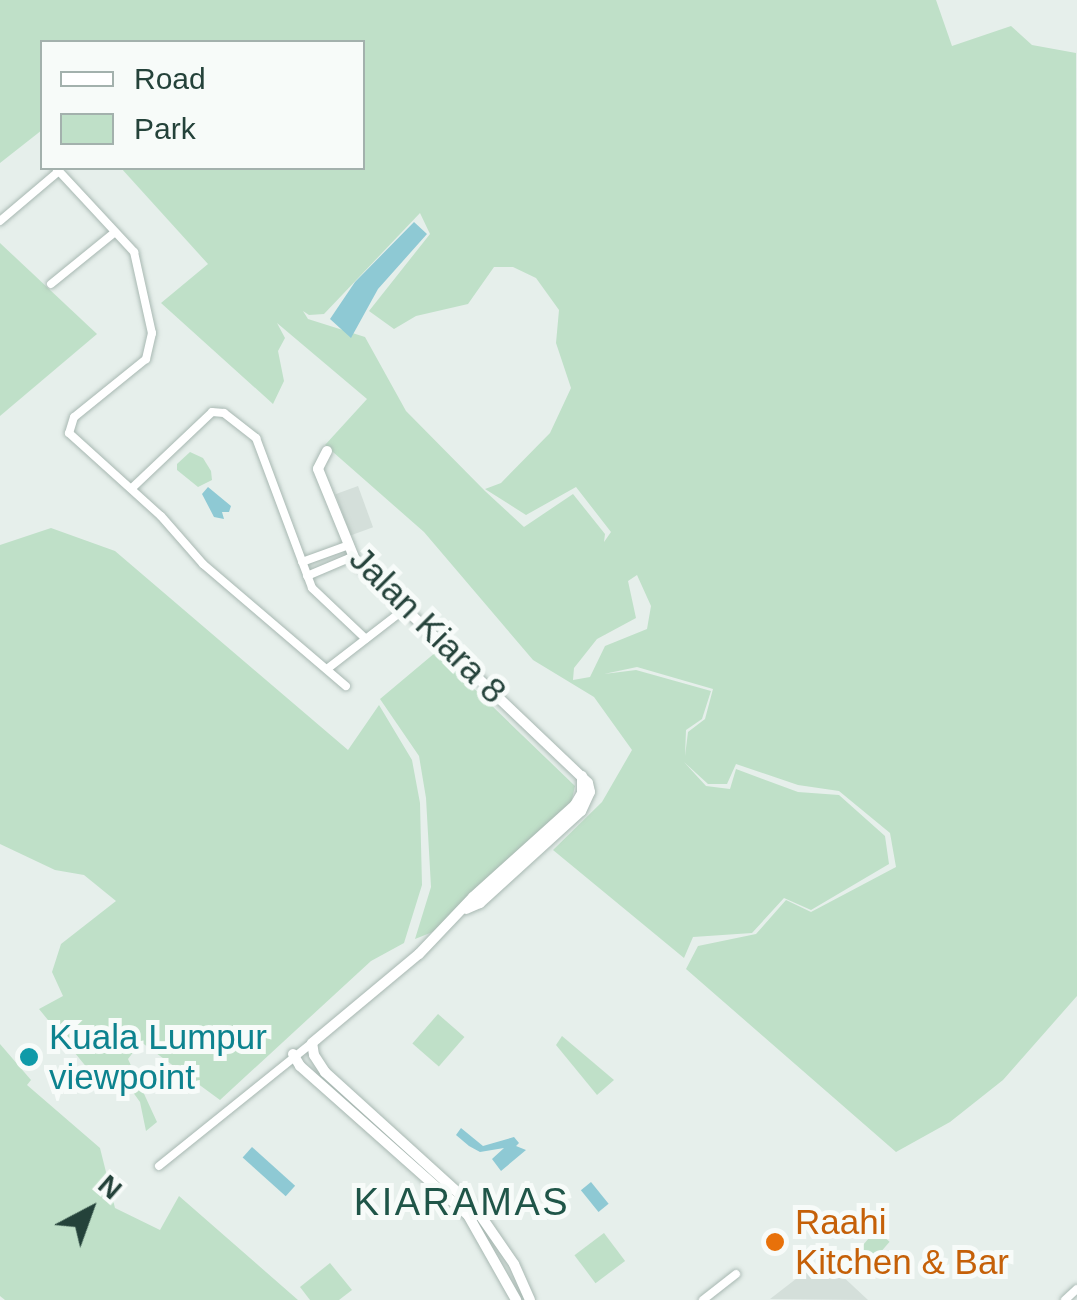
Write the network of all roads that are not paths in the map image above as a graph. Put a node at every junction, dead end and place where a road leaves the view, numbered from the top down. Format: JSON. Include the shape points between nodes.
{"nodes":[{"id":1,"x":57,"y":170,"type":"edge"},
{"id":2,"x":59,"y":170,"type":"edge"},
{"id":3,"x":0,"y":220,"type":"edge"},
{"id":4,"x":115,"y":232,"type":"junction"},
{"id":5,"x":51,"y":284,"type":"dead end"},
{"id":6,"x":327,"y":452,"type":"dead end"},
{"id":7,"x":132,"y":488,"type":"junction"},
{"id":8,"x":346,"y":546,"type":"junction"},
{"id":9,"x":352,"y":557,"type":"junction"},
{"id":10,"x":302,"y":562,"type":"junction"},
{"id":11,"x":308,"y":576,"type":"junction"},
{"id":12,"x":406,"y":608,"type":"junction"},
{"id":13,"x":366,"y":639,"type":"junction"},
{"id":14,"x":327,"y":669,"type":"junction"},
{"id":15,"x":346,"y":686,"type":"dead end"},
{"id":16,"x":312,"y":1043,"type":"junction"},
{"id":17,"x":294,"y":1054,"type":"junction"},
{"id":18,"x":159,"y":1166,"type":"dead end"},
{"id":19,"x":736,"y":1274,"type":"dead end"},
{"id":20,"x":1077,"y":1289,"type":"edge"},
{"id":21,"x":516,"y":1300,"type":"edge"},
{"id":22,"x":530,"y":1300,"type":"edge"},
{"id":23,"x":702,"y":1300,"type":"edge"},
{"id":24,"x":1065,"y":1300,"type":"edge"}],
"edges":[{"from":1,"to":3,"type":"street"},
{"from":2,"to":4,"type":"street"},
{"from":4,"to":5,"type":"street"},
{"from":4,"to":7,"type":"street","via":[[138,263],[152,333],[146,359],[68,425]]},
{"from":6,"to":8,"type":"street","name":"Jalan Kiara 8","via":[[318,470]]},
{"from":7,"to":10,"type":"street","via":[[212,412],[224,413],[256,438]]},
{"from":7,"to":14,"type":"street","via":[[202,564]]},
{"from":8,"to":9,"type":"street","name":"Jalan Kiara 8"},
{"from":8,"to":10,"type":"street"},
{"from":9,"to":11,"type":"street"},
{"from":9,"to":12,"type":"street","name":"Jalan Kiara 8"},
{"from":10,"to":11,"type":"street"},
{"from":11,"to":13,"type":"street","via":[[312,588]]},
{"from":12,"to":13,"type":"street"},
{"from":12,"to":16,"type":"street","name":"Jalan Kiara 8","via":[[582,776],[590,792],[581,811]]},
{"from":13,"to":14,"type":"street"},
{"from":14,"to":15,"type":"street"},
{"from":16,"to":17,"type":"street"},
{"from":16,"to":22,"type":"street","via":[[326,1072],[476,1208]]},
{"from":17,"to":18,"type":"street"},
{"from":17,"to":21,"type":"street","via":[[468,1215]]},
{"from":19,"to":23,"type":"street"},
{"from":20,"to":24,"type":"street"}]}
